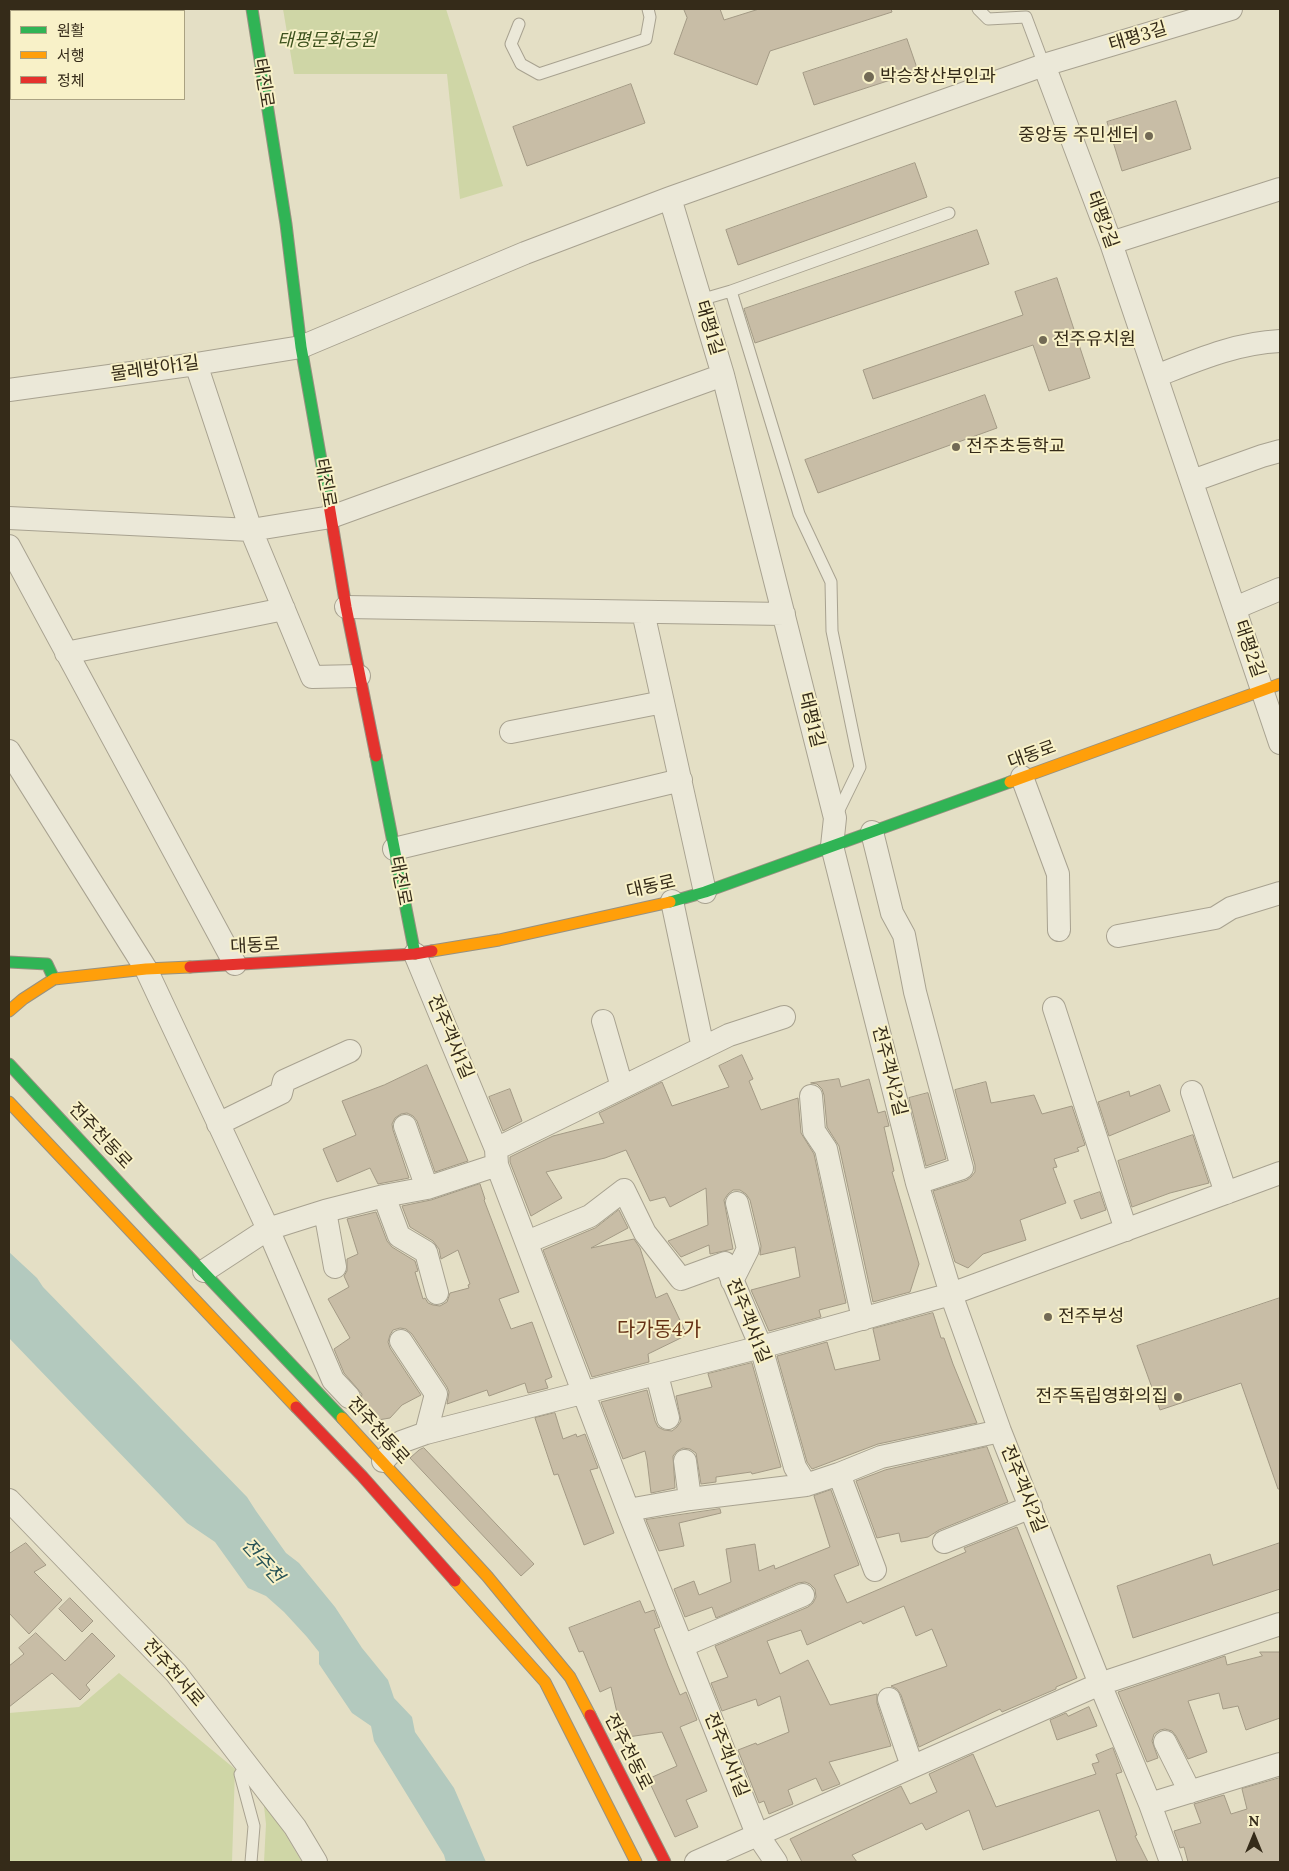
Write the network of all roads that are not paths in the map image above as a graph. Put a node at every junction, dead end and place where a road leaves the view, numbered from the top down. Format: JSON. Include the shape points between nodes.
{"nodes":[{"id":1,"x":252,"y":9,"type":"edge"},
{"id":2,"x":648,"y":9,"type":"edge"},
{"id":3,"x":978,"y":9,"type":"edge"},
{"id":4,"x":1231,"y":9,"type":"edge"},
{"id":5,"x":518,"y":24,"type":"dead end"},
{"id":6,"x":1044,"y":65,"type":"junction"},
{"id":7,"x":1280,"y":189,"type":"edge"},
{"id":8,"x":670,"y":198,"type":"junction"},
{"id":9,"x":949,"y":213,"type":"dead end"},
{"id":10,"x":1111,"y":243,"type":"junction"},
{"id":11,"x":732,"y":291,"type":"junction"},
{"id":12,"x":700,"y":300,"type":"junction"},
{"id":13,"x":1280,"y":341,"type":"edge"},
{"id":14,"x":301,"y":347,"type":"junction"},
{"id":15,"x":196,"y":364,"type":"junction"},
{"id":16,"x":723,"y":375,"type":"junction"},
{"id":17,"x":1156,"y":376,"type":"junction"},
{"id":18,"x":9,"y":390,"type":"edge"},
{"id":19,"x":1280,"y":451,"type":"edge"},
{"id":20,"x":1192,"y":481,"type":"junction"},
{"id":21,"x":332,"y":516,"type":"junction"},
{"id":22,"x":9,"y":518,"type":"edge"},
{"id":23,"x":251,"y":530,"type":"junction"},
{"id":24,"x":9,"y":546,"type":"edge"},
{"id":25,"x":1280,"y":589,"type":"edge"},
{"id":26,"x":346,"y":607,"type":"junction"},
{"id":27,"x":1235,"y":608,"type":"junction"},
{"id":28,"x":284,"y":609,"type":"junction"},
{"id":29,"x":643,"y":612,"type":"junction"},
{"id":30,"x":784,"y":614,"type":"junction"},
{"id":31,"x":66,"y":653,"type":"junction"},
{"id":32,"x":360,"y":676,"type":"junction"},
{"id":33,"x":1272,"y":687,"type":"edge"},
{"id":34,"x":663,"y":702,"type":"junction"},
{"id":35,"x":511,"y":732,"type":"dead end"},
{"id":36,"x":1280,"y":743,"type":"edge"},
{"id":37,"x":9,"y":751,"type":"edge"},
{"id":38,"x":1022,"y":777,"type":"junction"},
{"id":39,"x":681,"y":780,"type":"junction"},
{"id":40,"x":835,"y":818,"type":"junction"},
{"id":41,"x":872,"y":832,"type":"junction"},
{"id":42,"x":832,"y":846,"type":"junction"},
{"id":43,"x":394,"y":849,"type":"junction"},
{"id":44,"x":705,"y":892,"type":"junction"},
{"id":45,"x":1280,"y":893,"type":"edge"},
{"id":46,"x":672,"y":901,"type":"junction"},
{"id":47,"x":1059,"y":930,"type":"dead end"},
{"id":48,"x":1118,"y":936,"type":"dead end"},
{"id":49,"x":415,"y":954,"type":"junction"},
{"id":50,"x":9,"y":962,"type":"edge"},
{"id":51,"x":235,"y":964,"type":"junction"},
{"id":52,"x":146,"y":969,"type":"junction"},
{"id":53,"x":54,"y":979,"type":"junction"},
{"id":54,"x":1054,"y":1008,"type":"dead end"},
{"id":55,"x":9,"y":1011,"type":"edge"},
{"id":56,"x":784,"y":1017,"type":"dead end"},
{"id":57,"x":602,"y":1021,"type":"dead end"},
{"id":58,"x":703,"y":1048,"type":"junction"},
{"id":59,"x":350,"y":1051,"type":"dead end"},
{"id":60,"x":9,"y":1064,"type":"edge"},
{"id":61,"x":622,"y":1087,"type":"junction"},
{"id":62,"x":1192,"y":1092,"type":"dead end"},
{"id":63,"x":811,"y":1096,"type":"dead end"},
{"id":64,"x":9,"y":1102,"type":"edge"},
{"id":65,"x":218,"y":1124,"type":"junction"},
{"id":66,"x":405,"y":1126,"type":"dead end"},
{"id":67,"x":496,"y":1157,"type":"junction"},
{"id":68,"x":1280,"y":1173,"type":"edge"},
{"id":69,"x":918,"y":1183,"type":"junction"},
{"id":70,"x":427,"y":1188,"type":"junction"},
{"id":71,"x":1226,"y":1193,"type":"junction"},
{"id":72,"x":384,"y":1196,"type":"junction"},
{"id":73,"x":737,"y":1203,"type":"dead end"},
{"id":74,"x":325,"y":1211,"type":"junction"},
{"id":75,"x":268,"y":1229,"type":"junction"},
{"id":76,"x":1126,"y":1230,"type":"junction"},
{"id":77,"x":527,"y":1242,"type":"junction"},
{"id":78,"x":336,"y":1267,"type":"dead end"},
{"id":79,"x":204,"y":1271,"type":"junction"},
{"id":80,"x":732,"y":1281,"type":"junction"},
{"id":81,"x":437,"y":1292,"type":"dead end"},
{"id":82,"x":951,"y":1294,"type":"junction"},
{"id":83,"x":863,"y":1319,"type":"junction"},
{"id":84,"x":402,"y":1341,"type":"dead end"},
{"id":85,"x":761,"y":1347,"type":"junction"},
{"id":86,"x":657,"y":1375,"type":"junction"},
{"id":87,"x":584,"y":1394,"type":"junction"},
{"id":88,"x":349,"y":1397,"type":"dead end"},
{"id":89,"x":668,"y":1418,"type":"dead end"},
{"id":90,"x":1000,"y":1431,"type":"junction"},
{"id":91,"x":426,"y":1433,"type":"junction"},
{"id":92,"x":383,"y":1461,"type":"junction"},
{"id":93,"x":685,"y":1462,"type":"dead end"},
{"id":94,"x":839,"y":1474,"type":"junction"},
{"id":95,"x":806,"y":1485,"type":"junction"},
{"id":96,"x":690,"y":1499,"type":"junction"},
{"id":97,"x":9,"y":1500,"type":"edge"},
{"id":98,"x":1031,"y":1507,"type":"junction"},
{"id":99,"x":628,"y":1510,"type":"junction"},
{"id":100,"x":944,"y":1542,"type":"dead end"},
{"id":101,"x":876,"y":1570,"type":"dead end"},
{"id":102,"x":803,"y":1595,"type":"dead end"},
{"id":103,"x":1280,"y":1624,"type":"edge"},
{"id":104,"x":682,"y":1646,"type":"junction"},
{"id":105,"x":1100,"y":1684,"type":"junction"},
{"id":106,"x":889,"y":1699,"type":"dead end"},
{"id":107,"x":1165,"y":1742,"type":"dead end"},
{"id":108,"x":1280,"y":1764,"type":"edge"},
{"id":109,"x":248,"y":1766,"type":"junction"},
{"id":110,"x":912,"y":1766,"type":"junction"},
{"id":111,"x":1190,"y":1792,"type":"junction"},
{"id":112,"x":1150,"y":1804,"type":"junction"},
{"id":113,"x":757,"y":1834,"type":"junction"},
{"id":114,"x":251,"y":1862,"type":"edge"},
{"id":115,"x":316,"y":1862,"type":"edge"},
{"id":116,"x":636,"y":1862,"type":"edge"},
{"id":117,"x":665,"y":1862,"type":"edge"},
{"id":118,"x":696,"y":1862,"type":"edge"},
{"id":119,"x":776,"y":1862,"type":"edge"},
{"id":120,"x":1171,"y":1862,"type":"edge"}],
"edges":[{"from":1,"to":14,"type":"street","name":"태진로","via":[[286,224]]},
{"from":2,"to":5,"type":"lane","via":[[650,17],[646,39],[539,74],[521,64],[511,44]]},
{"from":3,"to":6,"type":"lane","via":[[988,20],[1026,17]]},
{"from":4,"to":6,"type":"street","name":"태평3길"},
{"from":6,"to":8,"type":"street","name":"태평3길"},
{"from":6,"to":10,"type":"street","name":"태평2길"},
{"from":7,"to":10,"type":"street"},
{"from":8,"to":12,"type":"street","name":"태평1길"},
{"from":8,"to":14,"type":"street","via":[[516,257]]},
{"from":9,"to":11,"type":"lane"},
{"from":10,"to":17,"type":"street","name":"태평2길"},
{"from":11,"to":12,"type":"lane"},
{"from":11,"to":40,"type":"lane","via":[[799,514],[830,582],[832,631],[860,767]]},
{"from":12,"to":16,"type":"street","name":"태평1길"},
{"from":13,"to":17,"type":"street","via":[[1219,351]]},
{"from":14,"to":15,"type":"street","name":"물레방아1길"},
{"from":14,"to":21,"type":"street","name":"태진로"},
{"from":15,"to":18,"type":"street","name":"물레방아1길"},
{"from":15,"to":23,"type":"street"},
{"from":16,"to":21,"type":"street"},
{"from":16,"to":30,"type":"street","name":"태평1길"},
{"from":17,"to":20,"type":"street","name":"태평2길"},
{"from":19,"to":20,"type":"street"},
{"from":20,"to":27,"type":"street","name":"태평2길"},
{"from":21,"to":23,"type":"street"},
{"from":21,"to":26,"type":"street","name":"태진로"},
{"from":22,"to":23,"type":"street"},
{"from":23,"to":28,"type":"street"},
{"from":24,"to":31,"type":"street"},
{"from":25,"to":27,"type":"street","name":"태평2길"},
{"from":26,"to":29,"type":"street"},
{"from":26,"to":32,"type":"street","name":"태진로"},
{"from":27,"to":33,"type":"street","name":"태평2길"},
{"from":28,"to":31,"type":"street"},
{"from":28,"to":32,"type":"street","via":[[312,677]]},
{"from":29,"to":30,"type":"street"},
{"from":29,"to":34,"type":"street"},
{"from":30,"to":40,"type":"street","name":"태평1길"},
{"from":31,"to":51,"type":"street"},
{"from":32,"to":43,"type":"street","name":"태진로"},
{"from":33,"to":36,"type":"street","name":"태평2길"},
{"from":33,"to":38,"type":"street","name":"대동로"},
{"from":34,"to":35,"type":"street"},
{"from":34,"to":39,"type":"street"},
{"from":37,"to":52,"type":"street"},
{"from":38,"to":41,"type":"street","name":"대동로"},
{"from":38,"to":47,"type":"street","via":[[1058,874]]},
{"from":39,"to":43,"type":"street"},
{"from":39,"to":44,"type":"street"},
{"from":40,"to":42,"type":"street","name":"태평1길"},
{"from":41,"to":42,"type":"street","name":"대동로"},
{"from":41,"to":69,"type":"street","via":[[892,914],[904,935],[915,992],[962,1168]]},
{"from":42,"to":44,"type":"street","name":"대동로"},
{"from":42,"to":69,"type":"street","name":"전주객사2길"},
{"from":43,"to":49,"type":"street","name":"태진로"},
{"from":44,"to":46,"type":"street","name":"대동로"},
{"from":45,"to":48,"type":"street","via":[[1231,908],[1215,918]]},
{"from":46,"to":49,"type":"street","name":"대동로","via":[[499,940]]},
{"from":46,"to":58,"type":"street"},
{"from":49,"to":51,"type":"street","name":"대동로"},
{"from":49,"to":67,"type":"street","name":"전주객사1길"},
{"from":50,"to":53,"type":"street","via":[[47,964]]},
{"from":51,"to":52,"type":"street","name":"대동로"},
{"from":52,"to":53,"type":"street","name":"대동로"},
{"from":52,"to":65,"type":"street"},
{"from":53,"to":55,"type":"street","name":"대동로"},
{"from":54,"to":76,"type":"street"},
{"from":56,"to":58,"type":"street","via":[[729,1035]]},
{"from":57,"to":61,"type":"street"},
{"from":58,"to":61,"type":"street"},
{"from":59,"to":65,"type":"street","via":[[284,1081],[281,1093]]},
{"from":60,"to":79,"type":"street","name":"전주천동로"},
{"from":61,"to":67,"type":"street"},
{"from":62,"to":71,"type":"street"},
{"from":63,"to":83,"type":"street","via":[[814,1131],[826,1149]]},
{"from":64,"to":116,"type":"street","via":[[368,1482],[545,1682]]},
{"from":65,"to":75,"type":"street"},
{"from":66,"to":70,"type":"street"},
{"from":67,"to":70,"type":"street"},
{"from":67,"to":77,"type":"street","name":"전주객사1길"},
{"from":68,"to":71,"type":"street"},
{"from":69,"to":82,"type":"street","name":"전주객사2길"},
{"from":70,"to":72,"type":"street"},
{"from":71,"to":76,"type":"street"},
{"from":72,"to":74,"type":"street"},
{"from":72,"to":81,"type":"street","via":[[399,1236],[426,1252]]},
{"from":73,"to":80,"type":"street","via":[[748,1249]]},
{"from":74,"to":75,"type":"street"},
{"from":74,"to":78,"type":"street"},
{"from":75,"to":79,"type":"street"},
{"from":75,"to":88,"type":"street","via":[[332,1380]]},
{"from":76,"to":82,"type":"street"},
{"from":77,"to":80,"type":"street","name":"전주객사1길","via":[[590,1216],[624,1190],[644,1233],[681,1279],[725,1263]]},
{"from":77,"to":87,"type":"street","name":"전주객사1길"},
{"from":79,"to":92,"type":"street","name":"전주천동로"},
{"from":80,"to":85,"type":"street","name":"전주객사1길"},
{"from":82,"to":83,"type":"street"},
{"from":82,"to":90,"type":"street","name":"전주객사2길"},
{"from":83,"to":85,"type":"street"},
{"from":84,"to":91,"type":"street","via":[[436,1394]]},
{"from":85,"to":86,"type":"street"},
{"from":85,"to":95,"type":"street","name":"전주객사1길","via":[[795,1467]]},
{"from":86,"to":87,"type":"street"},
{"from":86,"to":89,"type":"street"},
{"from":87,"to":91,"type":"street"},
{"from":87,"to":99,"type":"street","name":"전주객사1길"},
{"from":90,"to":94,"type":"street","via":[[881,1457]]},
{"from":90,"to":98,"type":"street","name":"전주객사2길"},
{"from":91,"to":92,"type":"street","via":[[402,1442]]},
{"from":92,"to":117,"type":"street","name":"전주천동로","via":[[487,1576],[570,1677]]},
{"from":93,"to":96,"type":"street"},
{"from":94,"to":95,"type":"street"},
{"from":94,"to":101,"type":"street"},
{"from":95,"to":96,"type":"street"},
{"from":96,"to":99,"type":"street"},
{"from":97,"to":109,"type":"street","name":"전주천서로","via":[[176,1673]]},
{"from":98,"to":100,"type":"street"},
{"from":98,"to":105,"type":"street","name":"전주객사2길"},
{"from":99,"to":104,"type":"street","name":"전주객사1길"},
{"from":102,"to":104,"type":"street"},
{"from":103,"to":105,"type":"street"},
{"from":104,"to":113,"type":"street","name":"전주객사1길"},
{"from":105,"to":110,"type":"street"},
{"from":105,"to":112,"type":"street","name":"전주객사2길"},
{"from":106,"to":110,"type":"street"},
{"from":107,"to":111,"type":"street"},
{"from":108,"to":111,"type":"street"},
{"from":109,"to":114,"type":"lane","via":[[240,1774],[254,1826]]},
{"from":109,"to":115,"type":"street","name":"전주천서로","via":[[295,1827]]},
{"from":110,"to":113,"type":"street"},
{"from":111,"to":112,"type":"street"},
{"from":112,"to":120,"type":"street","name":"전주객사2길"},
{"from":113,"to":118,"type":"street"},
{"from":113,"to":119,"type":"street","name":"전주객사1길"}]}
